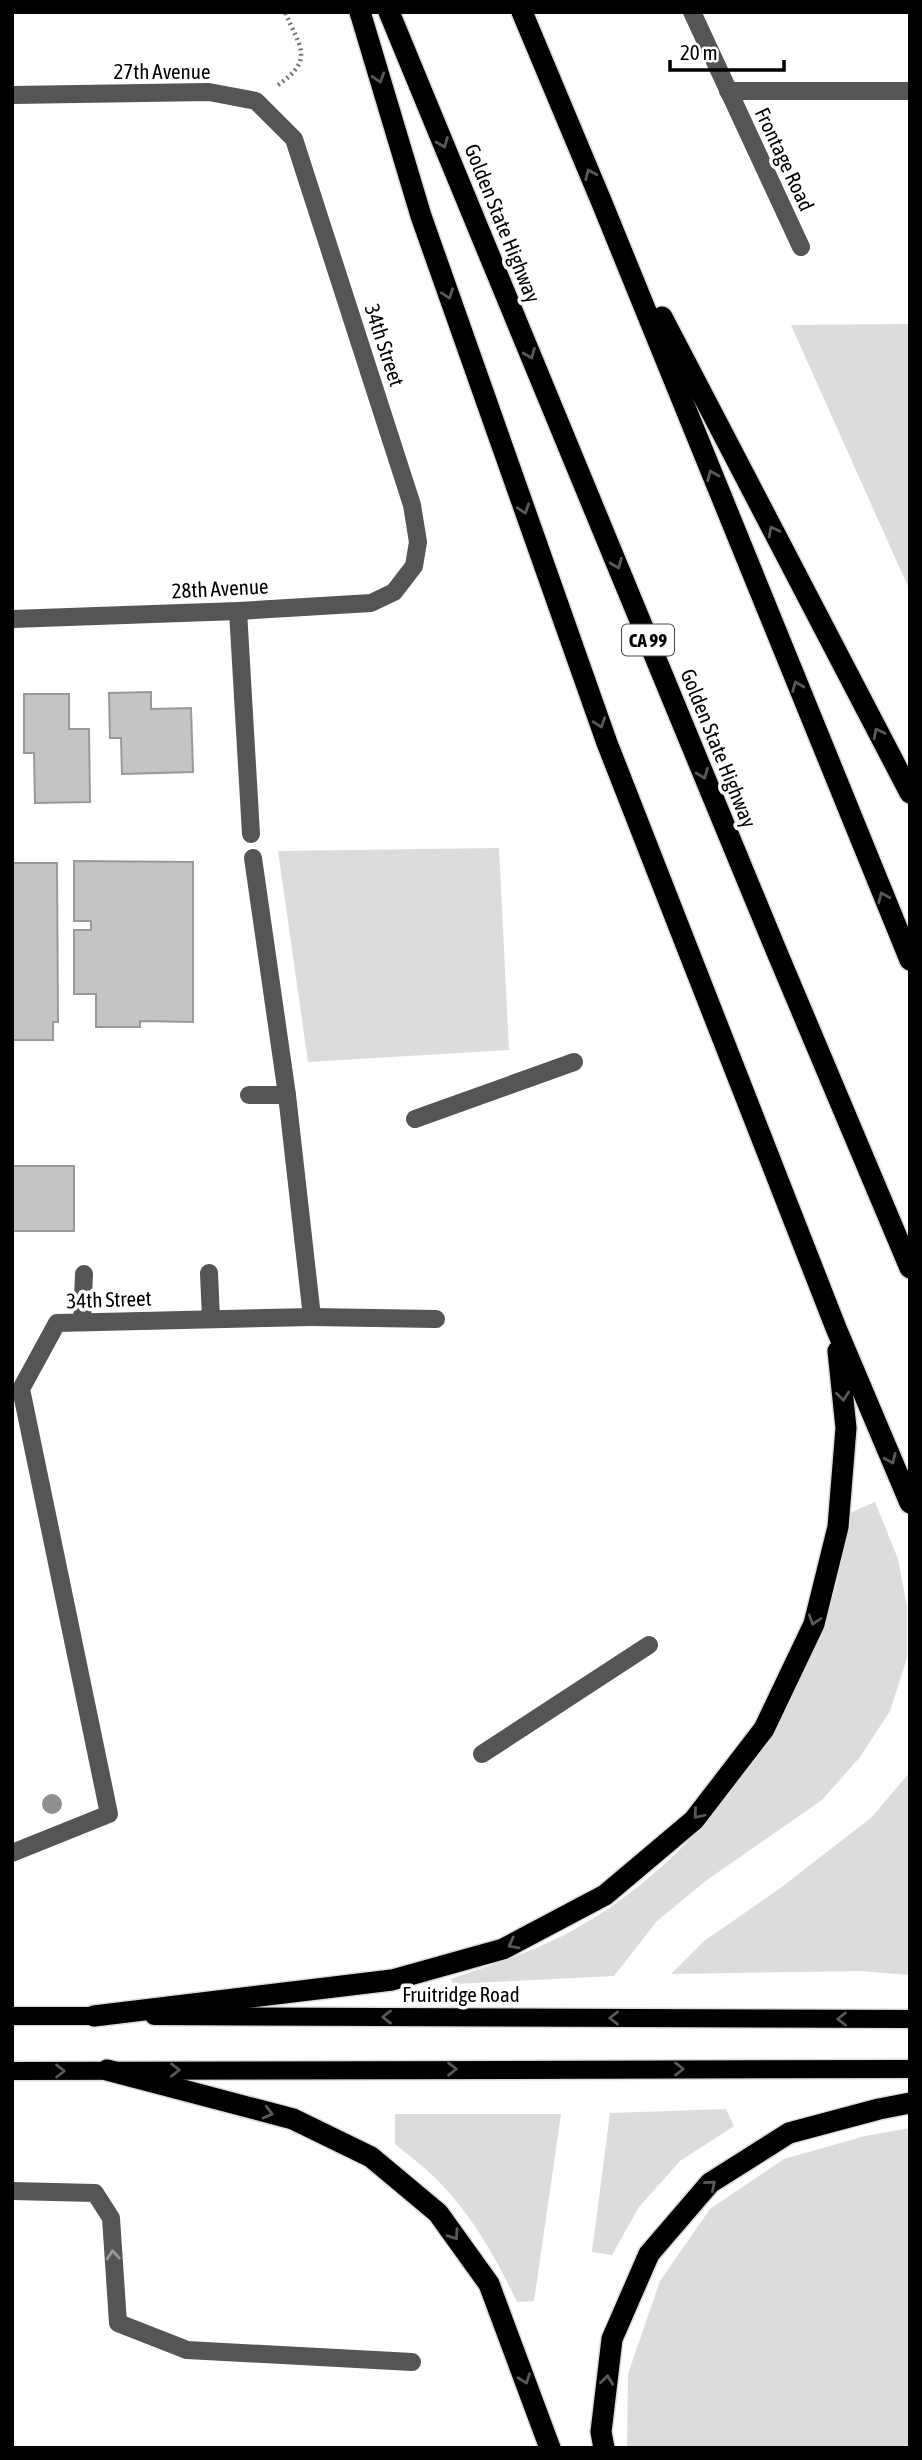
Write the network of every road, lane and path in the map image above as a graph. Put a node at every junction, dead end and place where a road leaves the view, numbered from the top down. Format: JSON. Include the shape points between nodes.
{"nodes":[{"id":1,"x":285,"y":12,"type":"edge"},
{"id":2,"x":360,"y":12,"type":"edge"},
{"id":3,"x":389,"y":12,"type":"edge"},
{"id":4,"x":522,"y":12,"type":"edge"},
{"id":5,"x":692,"y":12,"type":"edge"},
{"id":6,"x":728,"y":91,"type":"junction"},
{"id":7,"x":910,"y":91,"type":"edge"},
{"id":8,"x":12,"y":95,"type":"edge"},
{"id":9,"x":256,"y":101,"type":"junction"},
{"id":10,"x":602,"y":203,"type":"junction"},
{"id":11,"x":801,"y":247,"type":"dead end"},
{"id":12,"x":414,"y":566,"type":"joint"},
{"id":13,"x":238,"y":611,"type":"junction"},
{"id":14,"x":12,"y":620,"type":"edge"},
{"id":15,"x":910,"y":793,"type":"edge"},
{"id":16,"x":251,"y":834,"type":"dead end"},
{"id":17,"x":253,"y":858,"type":"dead end"},
{"id":18,"x":910,"y":960,"type":"edge"},
{"id":19,"x":574,"y":1062,"type":"dead end"},
{"id":20,"x":287,"y":1095,"type":"junction"},
{"id":21,"x":249,"y":1096,"type":"dead end"},
{"id":22,"x":415,"y":1119,"type":"dead end"},
{"id":23,"x":910,"y":1268,"type":"edge"},
{"id":24,"x":209,"y":1273,"type":"dead end"},
{"id":25,"x":84,"y":1274,"type":"dead end"},
{"id":26,"x":312,"y":1317,"type":"junction"},
{"id":27,"x":211,"y":1319,"type":"junction"},
{"id":28,"x":436,"y":1319,"type":"dead end"},
{"id":29,"x":82,"y":1322,"type":"junction"},
{"id":30,"x":836,"y":1328,"type":"junction"},
{"id":31,"x":15,"y":1385,"type":"edge"},
{"id":32,"x":910,"y":1503,"type":"edge"},
{"id":33,"x":649,"y":1645,"type":"dead end"},
{"id":34,"x":482,"y":1754,"type":"dead end"},
{"id":35,"x":12,"y":1853,"type":"edge"},
{"id":36,"x":12,"y":2016,"type":"edge"},
{"id":37,"x":94,"y":2016,"type":"junction"},
{"id":38,"x":910,"y":2019,"type":"edge"},
{"id":39,"x":910,"y":2069,"type":"edge"},
{"id":40,"x":107,"y":2070,"type":"junction"},
{"id":41,"x":12,"y":2071,"type":"edge"},
{"id":42,"x":910,"y":2103,"type":"edge"},
{"id":43,"x":12,"y":2191,"type":"edge"},
{"id":44,"x":412,"y":2362,"type":"dead end"},
{"id":45,"x":550,"y":2448,"type":"edge"},
{"id":46,"x":604,"y":2448,"type":"edge"}],
"edges":[{"from":1,"to":9,"type":"path","via":[[301,62],[293,74]]},
{"from":2,"to":30,"type":"highway","one_way":true,"via":[[421,216],[607,743]]},
{"from":3,"to":23,"type":"highway","name":"Golden State Highway","number":"CA 99","one_way":true},
{"from":10,"to":4,"type":"highway","one_way":true},
{"from":5,"to":6,"type":"street","name":"Frontage Road"},
{"from":6,"to":7,"type":"street"},
{"from":6,"to":11,"type":"street","name":"Frontage Road"},
{"from":8,"to":9,"type":"street","name":"27th Avenue","via":[[209,92]]},
{"from":9,"to":12,"type":"street","name":"34th Street","via":[[295,139],[412,505],[418,542]]},
{"from":15,"to":10,"type":"highway","one_way":true},
{"from":18,"to":10,"type":"highway","one_way":true},
{"from":12,"to":13,"type":"street","name":"28th Avenue","via":[[394,592],[371,603]]},
{"from":13,"to":14,"type":"street","name":"28th Avenue"},
{"from":13,"to":16,"type":"street"},
{"from":17,"to":20,"type":"street"},
{"from":19,"to":22,"type":"street"},
{"from":20,"to":21,"type":"street"},
{"from":20,"to":26,"type":"street"},
{"from":24,"to":27,"type":"street"},
{"from":25,"to":29,"type":"street"},
{"from":26,"to":27,"type":"street","name":"34th Street"},
{"from":26,"to":28,"type":"street","name":"34th Street"},
{"from":27,"to":29,"type":"street","name":"34th Street"},
{"from":29,"to":31,"type":"street","name":"34th Street","via":[[57,1323]]},
{"from":30,"to":32,"type":"highway","one_way":true},
{"from":30,"to":37,"type":"highway","one_way":true,"via":[[846,1427],[838,1527],[814,1624],[764,1729],[694,1820],[605,1895],[503,1949],[392,1980]]},
{"from":31,"to":35,"type":"street","name":"34th Street","via":[[109,1814]]},
{"from":33,"to":34,"type":"street"},
{"from":36,"to":37,"type":"main road","name":"Fruitridge Road"},
{"from":38,"to":37,"type":"main road","name":"Fruitridge Road","one_way":true},
{"from":40,"to":39,"type":"main road","one_way":true},
{"from":41,"to":40,"type":"main road","one_way":true},
{"from":40,"to":45,"type":"highway","one_way":true,"via":[[293,2119],[371,2157],[439,2213],[489,2284]]},
{"from":46,"to":42,"type":"highway","one_way":true,"via":[[601,2432],[612,2339],[649,2254],[710,2183],[789,2133]]},
{"from":44,"to":43,"type":"street","one_way":true,"via":[[187,2350],[118,2323],[111,2218],[95,2193]]}]}
